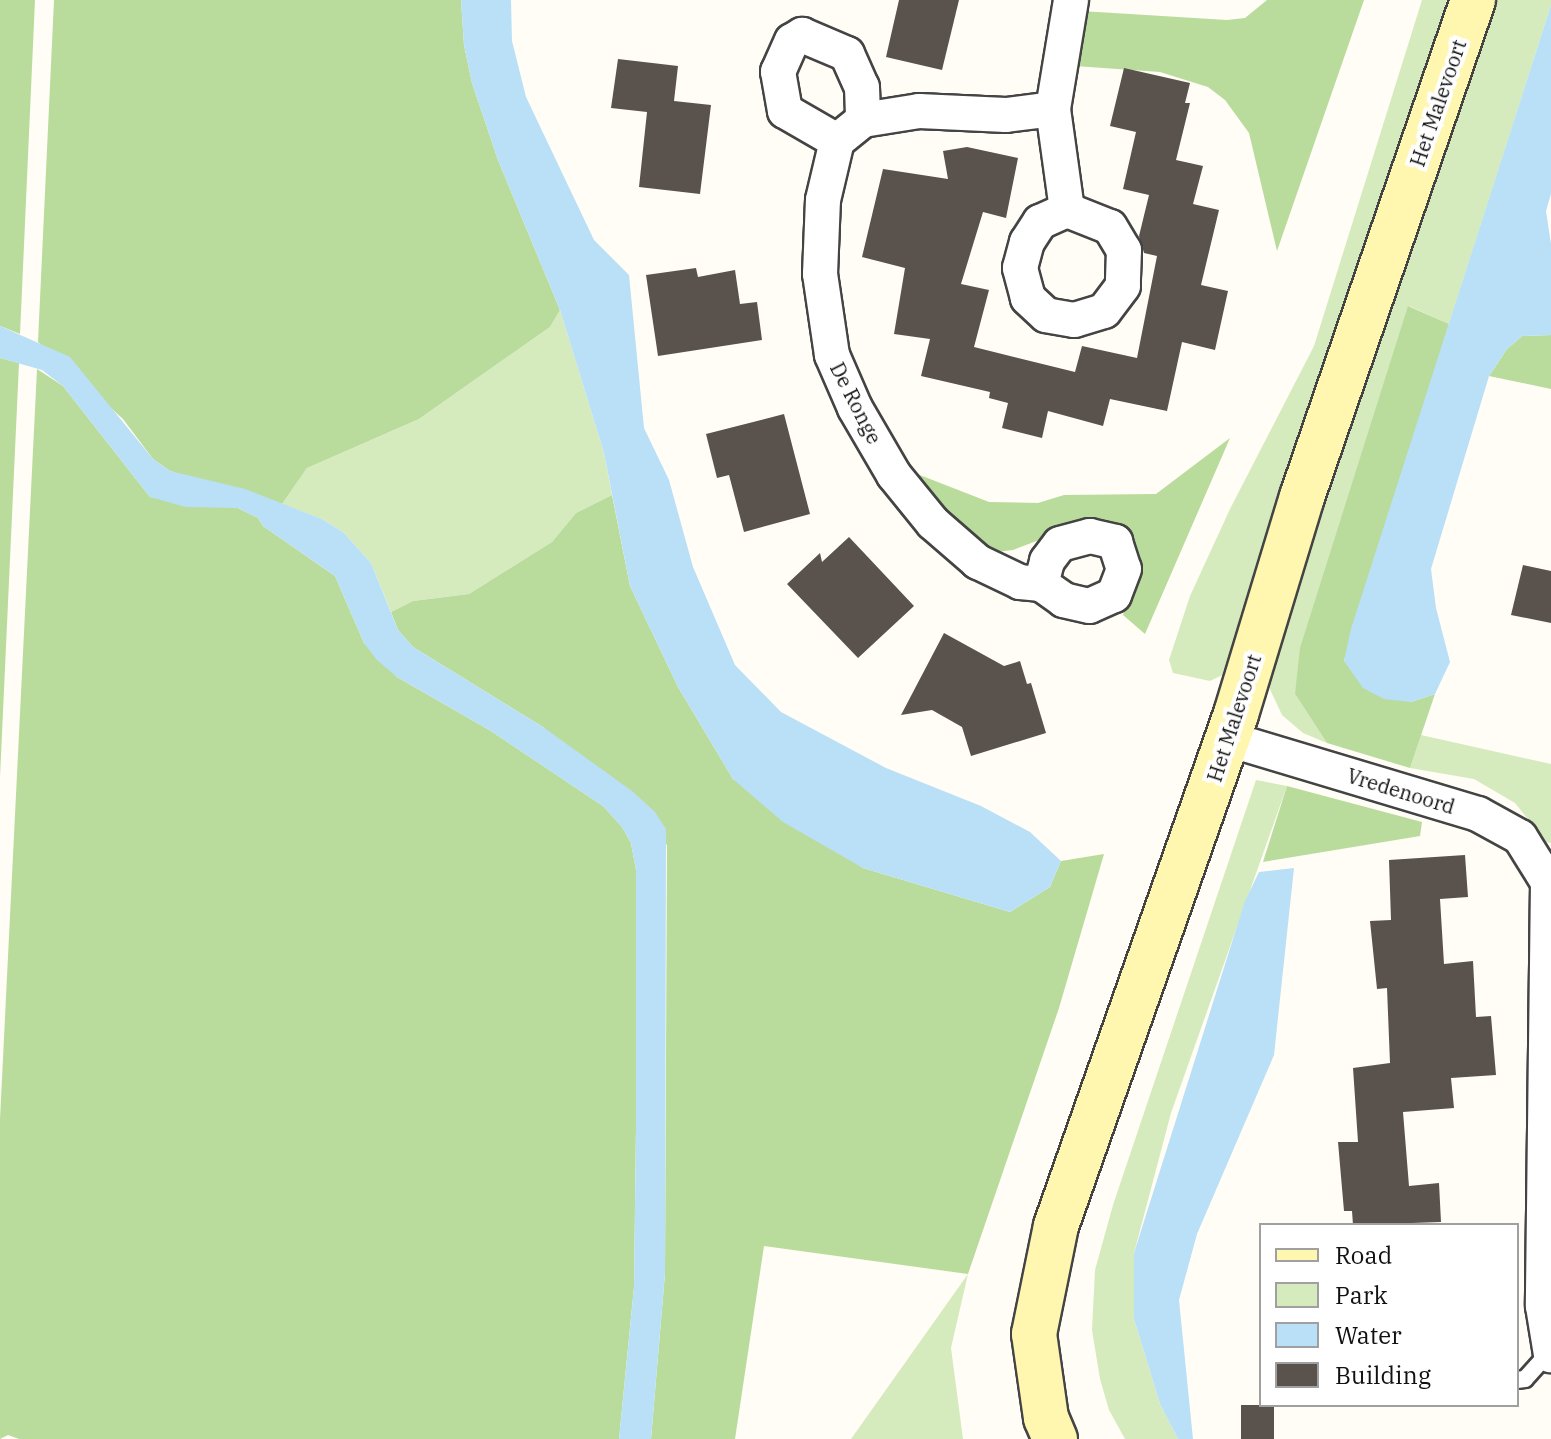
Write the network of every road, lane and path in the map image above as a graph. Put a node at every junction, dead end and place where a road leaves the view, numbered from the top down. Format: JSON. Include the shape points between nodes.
{"nodes":[{"id":1,"x":1071,"y":0,"type":"edge"},
{"id":2,"x":1473,"y":0,"type":"edge"},
{"id":3,"x":1053,"y":109,"type":"junction"},
{"id":4,"x":863,"y":120,"type":"junction"},
{"id":5,"x":837,"y":141,"type":"junction"},
{"id":6,"x":1067,"y":210,"type":"dead end"},
{"id":7,"x":1041,"y":584,"type":"dead end"},
{"id":8,"x":1228,"y":739,"type":"junction"},
{"id":9,"x":1549,"y":881,"type":"edge"},
{"id":10,"x":1550,"y":1354,"type":"edge"},
{"id":11,"x":1519,"y":1380,"type":"edge"},
{"id":12,"x":1055,"y":1439,"type":"edge"}],
"edges":[{"from":1,"to":3,"type":"street"},
{"from":2,"to":8,"type":"street","name":"Het Malevoort","via":[[1302,497]]},
{"from":3,"to":4,"type":"street","via":[[1006,115],[919,111]]},
{"from":3,"to":6,"type":"street"},
{"from":4,"to":5,"type":"street"},
{"from":4,"to":5,"type":"street","via":[[862,87],[847,54],[802,35],[792,41],[778,72],[785,111]]},
{"from":5,"to":7,"type":"street","name":"De Ronge","via":[[823,200],[820,274],[832,355],[855,408],[894,475],[933,523],[978,562],[1020,582]]},
{"from":8,"to":9,"type":"street","name":"Vredenoord","via":[[1478,814],[1520,837]]},
{"from":8,"to":12,"type":"street","name":"Het Malevoort","via":[[1056,1226],[1034,1334],[1046,1418]]},
{"from":9,"to":10,"type":"street","name":"Vredenoord","via":[[1543,1306]]},
{"from":10,"to":11,"type":"lane"}]}
